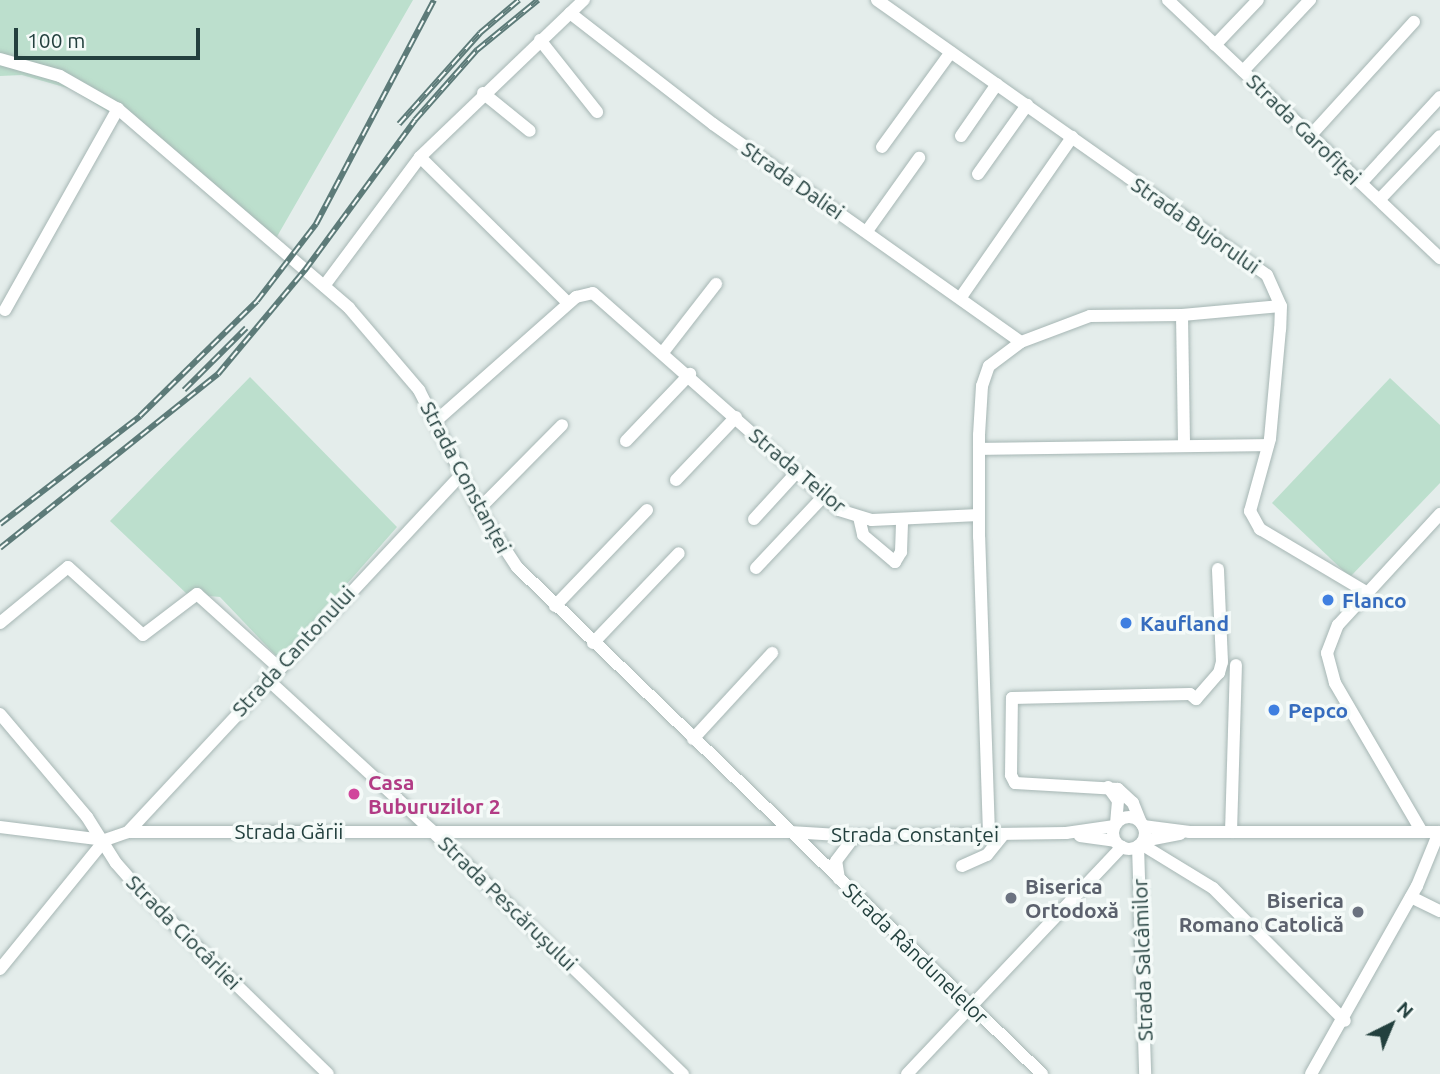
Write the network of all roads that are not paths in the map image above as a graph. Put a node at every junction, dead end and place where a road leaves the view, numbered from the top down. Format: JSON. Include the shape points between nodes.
{"nodes":[{"id":1,"x":584,"y":0,"type":"edge"},
{"id":2,"x":877,"y":0,"type":"edge"},
{"id":3,"x":1168,"y":0,"type":"edge"},
{"id":4,"x":1258,"y":0,"type":"edge"},
{"id":5,"x":1310,"y":0,"type":"edge"},
{"id":6,"x":569,"y":13,"type":"junction"},
{"id":7,"x":1414,"y":22,"type":"dead end"},
{"id":8,"x":540,"y":40,"type":"junction"},
{"id":9,"x":1215,"y":45,"type":"junction"},
{"id":10,"x":951,"y":52,"type":"junction"},
{"id":11,"x":0,"y":59,"type":"edge"},
{"id":12,"x":1243,"y":71,"type":"junction"},
{"id":13,"x":998,"y":84,"type":"junction"},
{"id":14,"x":483,"y":93,"type":"junction"},
{"id":15,"x":1440,"y":97,"type":"edge"},
{"id":16,"x":1027,"y":105,"type":"junction"},
{"id":17,"x":118,"y":109,"type":"junction"},
{"id":18,"x":597,"y":112,"type":"dead end"},
{"id":19,"x":530,"y":131,"type":"dead end"},
{"id":20,"x":1311,"y":135,"type":"junction"},
{"id":21,"x":961,"y":136,"type":"dead end"},
{"id":22,"x":1440,"y":136,"type":"edge"},
{"id":23,"x":1072,"y":137,"type":"junction"},
{"id":24,"x":882,"y":147,"type":"dead end"},
{"id":25,"x":420,"y":158,"type":"junction"},
{"id":26,"x":919,"y":158,"type":"dead end"},
{"id":27,"x":978,"y":174,"type":"dead end"},
{"id":28,"x":1361,"y":183,"type":"junction"},
{"id":29,"x":1379,"y":200,"type":"junction"},
{"id":30,"x":867,"y":232,"type":"junction"},
{"id":31,"x":1440,"y":258,"type":"edge"},
{"id":32,"x":716,"y":284,"type":"dead end"},
{"id":33,"x":324,"y":286,"type":"junction"},
{"id":34,"x":961,"y":297,"type":"junction"},
{"id":35,"x":568,"y":303,"type":"junction"},
{"id":36,"x":1281,"y":306,"type":"junction"},
{"id":37,"x":5,"y":310,"type":"dead end"},
{"id":38,"x":1182,"y":315,"type":"junction"},
{"id":39,"x":1021,"y":342,"type":"junction"},
{"id":40,"x":664,"y":351,"type":"junction"},
{"id":41,"x":690,"y":374,"type":"junction"},
{"id":42,"x":736,"y":417,"type":"junction"},
{"id":43,"x":437,"y":420,"type":"junction"},
{"id":44,"x":562,"y":425,"type":"dead end"},
{"id":45,"x":626,"y":441,"type":"dead end"},
{"id":46,"x":1268,"y":445,"type":"junction"},
{"id":47,"x":1184,"y":446,"type":"junction"},
{"id":48,"x":979,"y":449,"type":"junction"},
{"id":49,"x":462,"y":474,"type":"junction"},
{"id":50,"x":796,"y":474,"type":"junction"},
{"id":51,"x":676,"y":480,"type":"dead end"},
{"id":52,"x":822,"y":497,"type":"junction"},
{"id":53,"x":479,"y":509,"type":"junction"},
{"id":54,"x":647,"y":510,"type":"dead end"},
{"id":55,"x":1440,"y":514,"type":"edge"},
{"id":56,"x":979,"y":515,"type":"junction"},
{"id":57,"x":859,"y":517,"type":"junction"},
{"id":58,"x":754,"y":519,"type":"dead end"},
{"id":59,"x":902,"y":520,"type":"junction"},
{"id":60,"x":680,"y":553,"type":"dead end"},
{"id":61,"x":756,"y":568,"type":"dead end"},
{"id":62,"x":1218,"y":569,"type":"dead end"},
{"id":63,"x":1366,"y":592,"type":"junction"},
{"id":64,"x":555,"y":606,"type":"junction"},
{"id":65,"x":0,"y":623,"type":"edge"},
{"id":66,"x":593,"y":643,"type":"junction"},
{"id":67,"x":772,"y":653,"type":"dead end"},
{"id":68,"x":1236,"y":665,"type":"dead end"},
{"id":69,"x":278,"y":667,"type":"junction"},
{"id":70,"x":267,"y":679,"type":"junction"},
{"id":71,"x":0,"y":714,"type":"edge"},
{"id":72,"x":693,"y":739,"type":"junction"},
{"id":73,"x":1108,"y":787,"type":"junction"},
{"id":74,"x":1142,"y":824,"type":"junction"},
{"id":75,"x":1115,"y":825,"type":"junction"},
{"id":76,"x":0,"y":827,"type":"edge"},
{"id":77,"x":431,"y":830,"type":"junction"},
{"id":78,"x":128,"y":832,"type":"junction"},
{"id":79,"x":790,"y":832,"type":"junction"},
{"id":80,"x":1190,"y":832,"type":"junction"},
{"id":81,"x":1231,"y":832,"type":"junction"},
{"id":82,"x":1422,"y":832,"type":"junction"},
{"id":83,"x":1440,"y":832,"type":"edge"},
{"id":84,"x":1066,"y":833,"type":"junction"},
{"id":85,"x":989,"y":834,"type":"junction"},
{"id":86,"x":1003,"y":835,"type":"junction"},
{"id":87,"x":855,"y":836,"type":"junction"},
{"id":88,"x":105,"y":840,"type":"junction"},
{"id":89,"x":1141,"y":843,"type":"junction"},
{"id":90,"x":1119,"y":844,"type":"junction"},
{"id":91,"x":962,"y":866,"type":"dead end"},
{"id":92,"x":839,"y":879,"type":"junction"},
{"id":93,"x":1411,"y":897,"type":"junction"},
{"id":94,"x":1440,"y":911,"type":"edge"},
{"id":95,"x":0,"y":970,"type":"edge"},
{"id":96,"x":971,"y":1007,"type":"junction"},
{"id":97,"x":1345,"y":1021,"type":"junction"},
{"id":98,"x":328,"y":1074,"type":"edge"},
{"id":99,"x":683,"y":1074,"type":"edge"},
{"id":100,"x":907,"y":1074,"type":"edge"},
{"id":101,"x":1042,"y":1074,"type":"edge"},
{"id":102,"x":1145,"y":1074,"type":"edge"},
{"id":103,"x":1311,"y":1074,"type":"edge"}],
"edges":[{"from":1,"to":6,"type":"street"},
{"from":2,"to":10,"type":"street","name":"Strada Bujorului"},
{"from":3,"to":9,"type":"street","name":"Strada Garofiței"},
{"from":4,"to":9,"type":"street"},
{"from":5,"to":12,"type":"street"},
{"from":6,"to":8,"type":"street"},
{"from":6,"to":30,"type":"street","name":"Strada Daliei","via":[[713,124]]},
{"from":7,"to":20,"type":"street"},
{"from":8,"to":14,"type":"street"},
{"from":8,"to":18,"type":"street"},
{"from":9,"to":12,"type":"street","name":"Strada Garofiței"},
{"from":10,"to":13,"type":"street","name":"Strada Bujorului"},
{"from":10,"to":24,"type":"street"},
{"from":11,"to":17,"type":"street","name":"Strada Constanței","via":[[60,76]]},
{"from":12,"to":20,"type":"street","name":"Strada Garofiței"},
{"from":13,"to":16,"type":"street","name":"Strada Bujorului"},
{"from":13,"to":21,"type":"street"},
{"from":14,"to":19,"type":"street"},
{"from":14,"to":25,"type":"street"},
{"from":15,"to":28,"type":"street"},
{"from":16,"to":23,"type":"street","name":"Strada Bujorului"},
{"from":16,"to":27,"type":"street"},
{"from":17,"to":33,"type":"street","name":"Strada Constanței"},
{"from":17,"to":37,"type":"street"},
{"from":20,"to":28,"type":"street","name":"Strada Garofiței"},
{"from":22,"to":29,"type":"street"},
{"from":23,"to":34,"type":"street"},
{"from":23,"to":36,"type":"street","name":"Strada Bujorului","via":[[1258,265],[1275,285]]},
{"from":25,"to":33,"type":"street"},
{"from":25,"to":35,"type":"street"},
{"from":26,"to":30,"type":"street"},
{"from":28,"to":29,"type":"street","name":"Strada Garofiței"},
{"from":29,"to":31,"type":"street","name":"Strada Garofiței"},
{"from":30,"to":34,"type":"street","name":"Strada Daliei"},
{"from":32,"to":40,"type":"street"},
{"from":33,"to":43,"type":"street","name":"Strada Constanței","via":[[398,361]]},
{"from":34,"to":39,"type":"street","name":"Strada Daliei"},
{"from":35,"to":40,"type":"street","name":"Strada Teilor","via":[[593,293]]},
{"from":35,"to":43,"type":"street"},
{"from":36,"to":38,"type":"street"},
{"from":36,"to":46,"type":"street"},
{"from":38,"to":39,"type":"street","via":[[1090,316]]},
{"from":38,"to":47,"type":"street"},
{"from":39,"to":48,"type":"street","via":[[997,357],[986,373]]},
{"from":40,"to":41,"type":"street","name":"Strada Teilor"},
{"from":41,"to":42,"type":"street","name":"Strada Teilor"},
{"from":41,"to":45,"type":"street"},
{"from":42,"to":50,"type":"street","name":"Strada Teilor"},
{"from":42,"to":51,"type":"street"},
{"from":43,"to":49,"type":"street","name":"Strada Constanței"},
{"from":44,"to":53,"type":"street"},
{"from":46,"to":47,"type":"street"},
{"from":46,"to":63,"type":"street","via":[[1249,502],[1254,522]]},
{"from":47,"to":48,"type":"street"},
{"from":48,"to":56,"type":"street"},
{"from":49,"to":53,"type":"street","name":"Strada Constanței"},
{"from":49,"to":69,"type":"street","name":"Strada Cantonului"},
{"from":50,"to":52,"type":"street","name":"Strada Teilor"},
{"from":50,"to":58,"type":"street"},
{"from":52,"to":57,"type":"street","name":"Strada Teilor"},
{"from":52,"to":61,"type":"street"},
{"from":53,"to":64,"type":"street","name":"Strada Constanței","via":[[502,548]]},
{"from":54,"to":64,"type":"street"},
{"from":55,"to":63,"type":"street"},
{"from":56,"to":59,"type":"street","name":"Strada Teilor"},
{"from":56,"to":85,"type":"street"},
{"from":57,"to":59,"type":"street","name":"Strada Teilor"},
{"from":57,"to":59,"type":"street","via":[[863,535],[895,562],[901,551]]},
{"from":60,"to":66,"type":"street"},
{"from":62,"to":73,"type":"street","via":[[1222,662],[1213,683],[1196,699],[1190,694],[1012,698],[1011,775],[1015,783]]},
{"from":63,"to":82,"type":"street","via":[[1330,640],[1328,668]]},
{"from":64,"to":66,"type":"street","name":"Strada Constanței"},
{"from":65,"to":69,"type":"street","via":[[68,567],[143,635],[197,594]]},
{"from":66,"to":72,"type":"street","name":"Strada Constanței"},
{"from":67,"to":72,"type":"street"},
{"from":68,"to":81,"type":"street"},
{"from":69,"to":70,"type":"street","name":"Strada Cantonului"},
{"from":70,"to":77,"type":"street","name":"Strada Pescărușului"},
{"from":70,"to":78,"type":"street","name":"Strada Cantonului"},
{"from":71,"to":88,"type":"street","name":"Strada Ciocârliei"},
{"from":72,"to":79,"type":"street","name":"Strada Constanței"},
{"from":73,"to":74,"type":"street","via":[[1127,796]]},
{"from":73,"to":75,"type":"street","via":[[1118,801]]},
{"from":74,"to":75,"type":"street","name":"Strada Constanței","via":[[1130,817]]},
{"from":74,"to":80,"type":"street"},
{"from":74,"to":89,"type":"street","name":"Strada Salcâmilor"},
{"from":75,"to":84,"type":"street","name":"Strada Constanței"},
{"from":75,"to":90,"type":"street"},
{"from":76,"to":88,"type":"street","name":"Strada Gării"},
{"from":77,"to":78,"type":"street","name":"Strada Gării"},
{"from":77,"to":79,"type":"street","name":"Strada Gării"},
{"from":77,"to":99,"type":"street","name":"Strada Pescărușului"},
{"from":78,"to":88,"type":"street","name":"Strada Gării"},
{"from":79,"to":87,"type":"street","name":"Strada Constanței"},
{"from":79,"to":92,"type":"street","name":"Strada Rândunelelor"},
{"from":80,"to":81,"type":"street"},
{"from":80,"to":89,"type":"street"},
{"from":81,"to":82,"type":"street"},
{"from":82,"to":83,"type":"street"},
{"from":83,"to":93,"type":"street"},
{"from":84,"to":86,"type":"street","name":"Strada Constanței"},
{"from":84,"to":90,"type":"street"},
{"from":85,"to":86,"type":"street","name":"Strada Constanței"},
{"from":85,"to":87,"type":"street","name":"Strada Constanței"},
{"from":86,"to":91,"type":"street","via":[[987,855]]},
{"from":87,"to":92,"type":"street","via":[[836,861]]},
{"from":88,"to":95,"type":"street"},
{"from":88,"to":98,"type":"street","name":"Strada Ciocârliei","via":[[116,863],[145,897]]},
{"from":89,"to":90,"type":"street"},
{"from":89,"to":97,"type":"street","via":[[1213,888]]},
{"from":89,"to":102,"type":"street","name":"Strada Salcâmilor"},
{"from":90,"to":96,"type":"street"},
{"from":92,"to":96,"type":"street","name":"Strada Rândunelelor"},
{"from":93,"to":94,"type":"street"},
{"from":93,"to":97,"type":"street"},
{"from":96,"to":100,"type":"street"},
{"from":96,"to":101,"type":"street","name":"Strada Rândunelelor"},
{"from":97,"to":103,"type":"street"}]}
